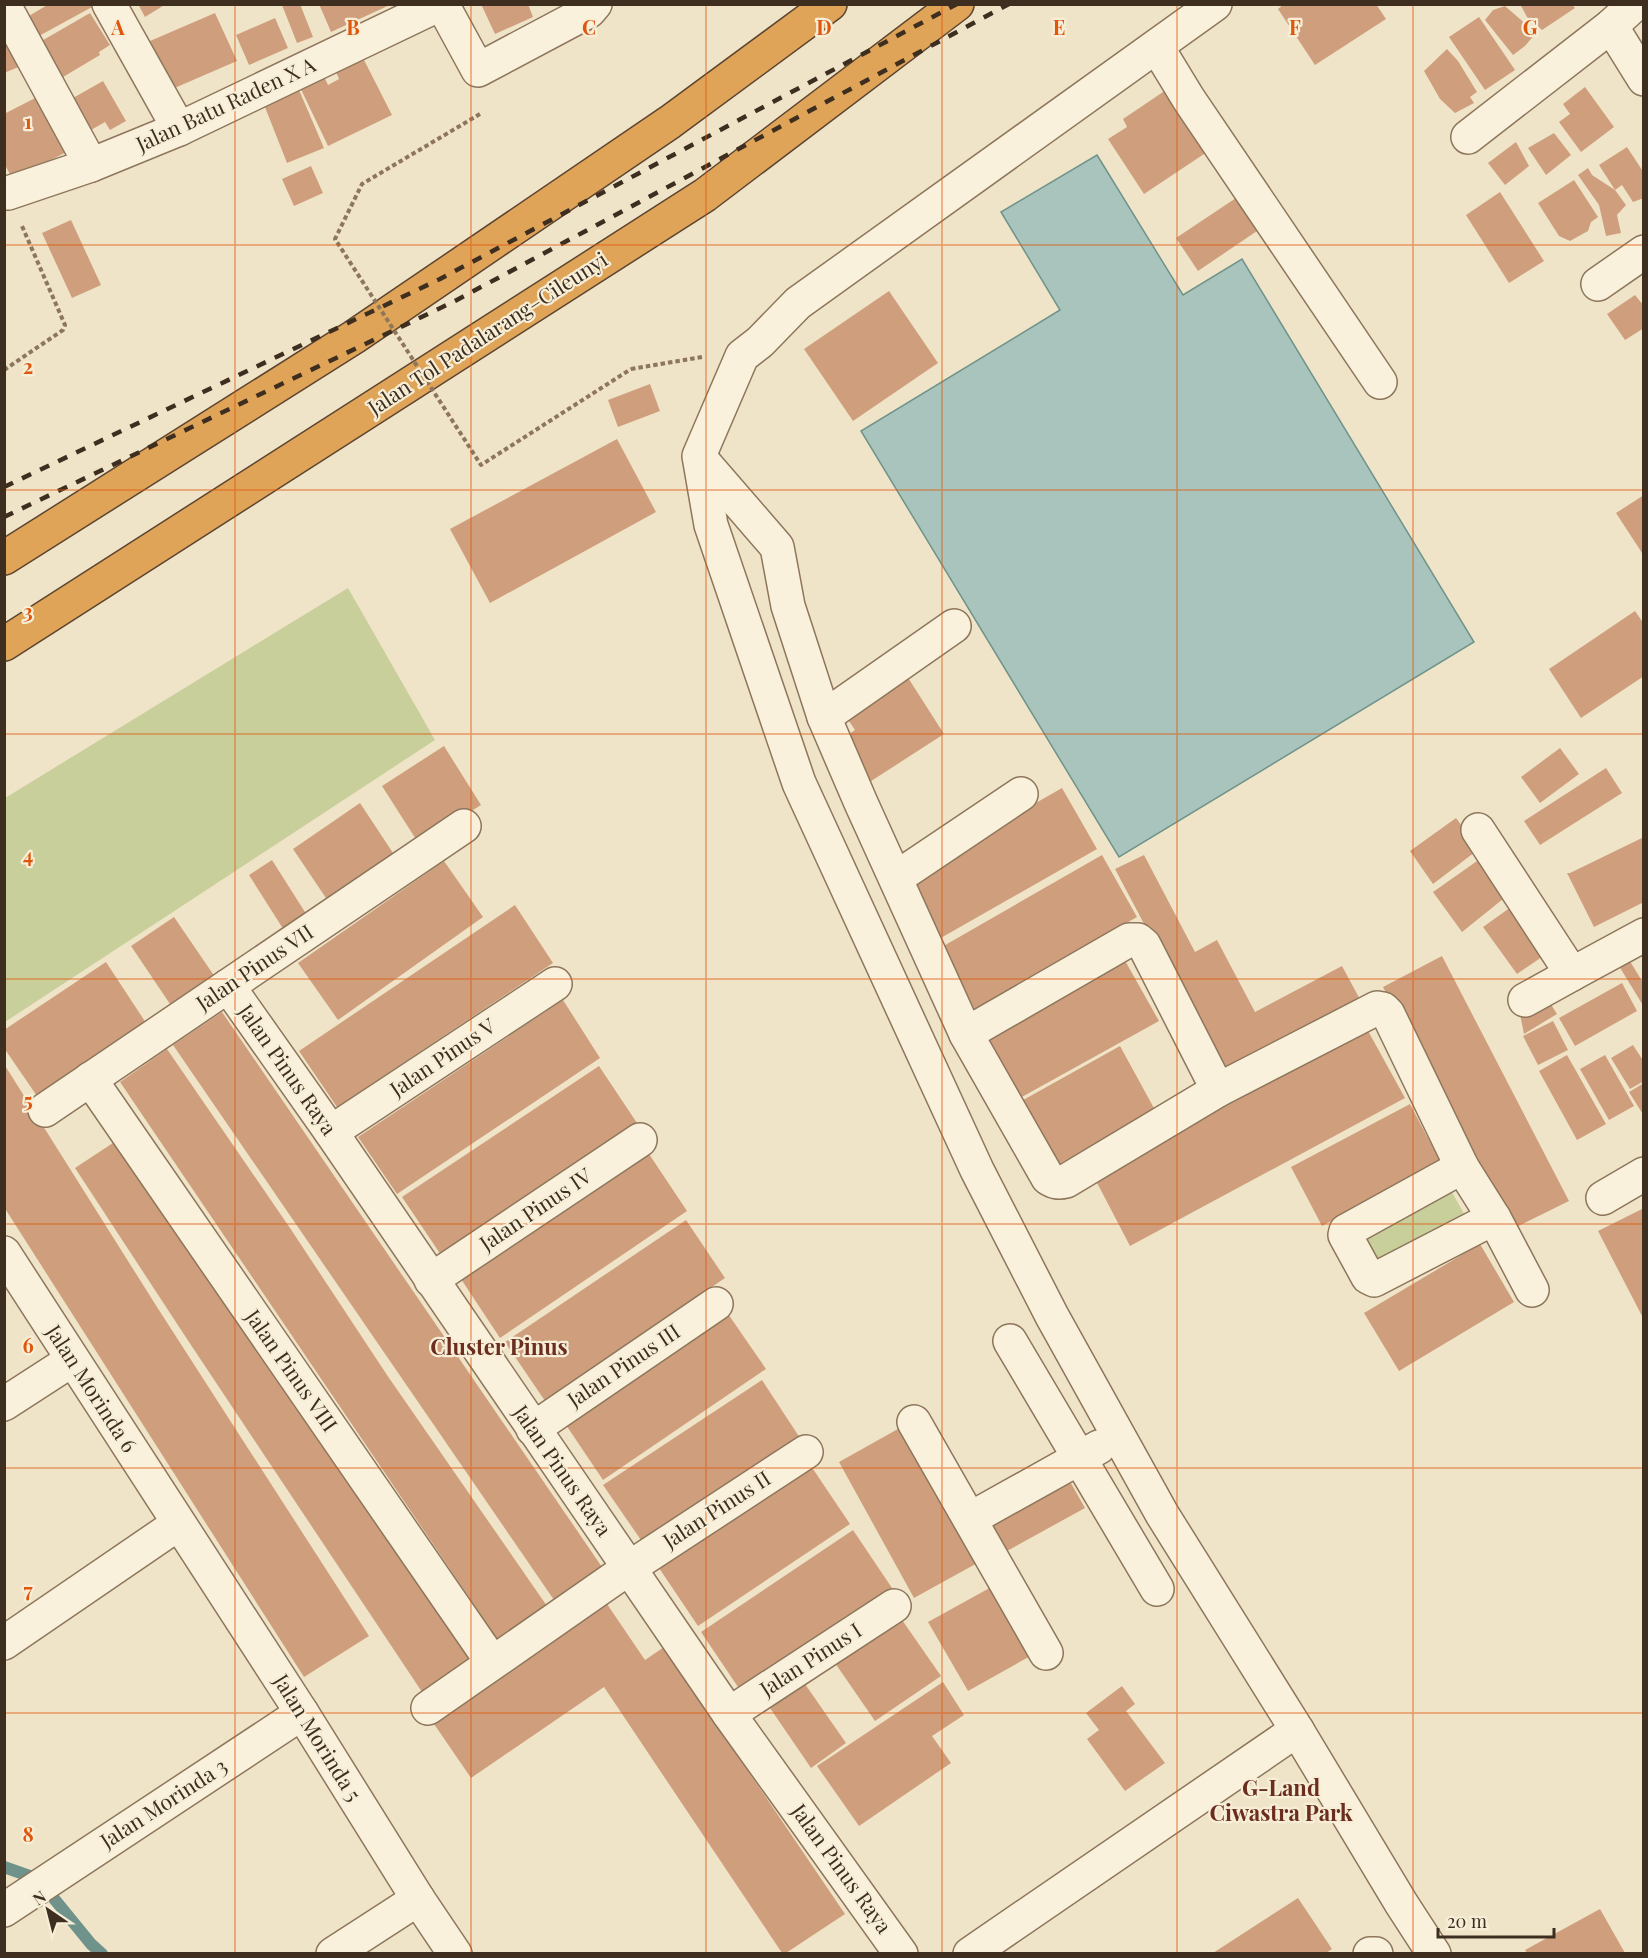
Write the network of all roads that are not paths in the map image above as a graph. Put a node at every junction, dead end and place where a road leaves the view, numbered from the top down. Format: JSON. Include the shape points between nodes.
{"nodes":[{"id":1,"x":109,"y":4,"type":"edge"},
{"id":2,"x":441,"y":4,"type":"edge"},
{"id":3,"x":595,"y":4,"type":"edge"},
{"id":4,"x":830,"y":4,"type":"edge"},
{"id":5,"x":957,"y":4,"type":"edge"},
{"id":6,"x":1215,"y":4,"type":"edge"},
{"id":7,"x":1635,"y":4,"type":"edge"},
{"id":8,"x":4,"y":5,"type":"edge"},
{"id":9,"x":1611,"y":26,"type":"junction"},
{"id":10,"x":1157,"y":47,"type":"junction"},
{"id":11,"x":1644,"y":78,"type":"edge"},
{"id":12,"x":179,"y":129,"type":"junction"},
{"id":13,"x":1468,"y":137,"type":"dead end"},
{"id":14,"x":91,"y":165,"type":"junction"},
{"id":15,"x":8,"y":194,"type":"road end"},
{"id":16,"x":1644,"y":252,"type":"edge"},
{"id":17,"x":1598,"y":284,"type":"dead end"},
{"id":18,"x":1380,"y":382,"type":"dead end"},
{"id":19,"x":699,"y":456,"type":"junction"},
{"id":20,"x":4,"y":558,"type":"edge"},
{"id":21,"x":954,"y":626,"type":"dead end"},
{"id":22,"x":4,"y":644,"type":"edge"},
{"id":23,"x":824,"y":717,"type":"junction"},
{"id":24,"x":1021,"y":794,"type":"dead end"},
{"id":25,"x":464,"y":826,"type":"dead end"},
{"id":26,"x":1478,"y":830,"type":"dead end"},
{"id":27,"x":896,"y":878,"type":"junction"},
{"id":28,"x":1644,"y":935,"type":"edge"},
{"id":29,"x":1572,"y":974,"type":"junction"},
{"id":30,"x":555,"y":984,"type":"dead end"},
{"id":31,"x":228,"y":986,"type":"junction"},
{"id":32,"x":1525,"y":1000,"type":"dead end"},
{"id":33,"x":966,"y":1034,"type":"junction"},
{"id":34,"x":90,"y":1079,"type":"junction"},
{"id":35,"x":1218,"y":1089,"type":"junction"},
{"id":36,"x":45,"y":1110,"type":"dead end"},
{"id":37,"x":331,"y":1132,"type":"junction"},
{"id":38,"x":640,"y":1140,"type":"dead end"},
{"id":39,"x":1462,"y":1167,"type":"junction"},
{"id":40,"x":1644,"y":1174,"type":"edge"},
{"id":41,"x":1603,"y":1198,"type":"dead end"},
{"id":42,"x":1494,"y":1218,"type":"junction"},
{"id":43,"x":4,"y":1253,"type":"edge"},
{"id":44,"x":431,"y":1280,"type":"junction"},
{"id":45,"x":1532,"y":1290,"type":"dead end"},
{"id":46,"x":716,"y":1304,"type":"dead end"},
{"id":47,"x":1010,"y":1341,"type":"dead end"},
{"id":48,"x":72,"y":1360,"type":"junction"},
{"id":49,"x":4,"y":1404,"type":"edge"},
{"id":50,"x":914,"y":1422,"type":"dead end"},
{"id":51,"x":533,"y":1429,"type":"junction"},
{"id":52,"x":1118,"y":1436,"type":"junction"},
{"id":53,"x":806,"y":1452,"type":"dead end"},
{"id":54,"x":1079,"y":1458,"type":"junction"},
{"id":55,"x":970,"y":1520,"type":"junction"},
{"id":56,"x":178,"y":1524,"type":"junction"},
{"id":57,"x":629,"y":1568,"type":"junction"},
{"id":58,"x":1156,"y":1589,"type":"dead end"},
{"id":59,"x":894,"y":1606,"type":"dead end"},
{"id":60,"x":4,"y":1643,"type":"edge"},
{"id":61,"x":1046,"y":1653,"type":"dead end"},
{"id":62,"x":492,"y":1662,"type":"junction"},
{"id":63,"x":428,"y":1707,"type":"dead end"},
{"id":64,"x":302,"y":1713,"type":"junction"},
{"id":65,"x":729,"y":1714,"type":"junction"},
{"id":66,"x":1297,"y":1730,"type":"junction"},
{"id":67,"x":418,"y":1899,"type":"junction"},
{"id":68,"x":15,"y":1903,"type":"edge"},
{"id":69,"x":333,"y":1953,"type":"edge"},
{"id":70,"x":455,"y":1953,"type":"edge"},
{"id":71,"x":901,"y":1953,"type":"edge"},
{"id":72,"x":970,"y":1953,"type":"edge"},
{"id":73,"x":1434,"y":1953,"type":"edge"}],
"edges":[{"from":1,"to":12,"type":"street"},
{"from":2,"to":3,"type":"street","via":[[478,70],[589,11]]},
{"from":2,"to":12,"type":"street","name":"Jalan Batu Raden X A"},
{"from":4,"to":20,"type":"highway","via":[[670,122],[354,337]]},
{"from":5,"to":22,"type":"highway","name":"Jalan Tol Padalarang–Cileunyi","via":[[705,195]]},
{"from":6,"to":10,"type":"street"},
{"from":7,"to":9,"type":"street"},
{"from":8,"to":14,"type":"street"},
{"from":9,"to":11,"type":"street"},
{"from":9,"to":13,"type":"street"},
{"from":10,"to":18,"type":"street"},
{"from":10,"to":19,"type":"street","via":[[798,303],[742,356]]},
{"from":12,"to":14,"type":"street","name":"Jalan Batu Raden X A"},
{"from":14,"to":15,"type":"street","name":"Jalan Batu Raden X A"},
{"from":16,"to":17,"type":"street"},
{"from":19,"to":23,"type":"street","via":[[777,547],[788,606]]},
{"from":19,"to":52,"type":"street","via":[[711,525],[799,783],[977,1170]]},
{"from":21,"to":23,"type":"street"},
{"from":23,"to":27,"type":"street"},
{"from":24,"to":27,"type":"street"},
{"from":25,"to":31,"type":"street","name":"Jalan Pinus VII"},
{"from":26,"to":29,"type":"street"},
{"from":27,"to":33,"type":"street"},
{"from":28,"to":29,"type":"street"},
{"from":29,"to":32,"type":"street"},
{"from":30,"to":37,"type":"street","name":"Jalan Pinus V"},
{"from":31,"to":34,"type":"street","name":"Jalan Pinus VII"},
{"from":31,"to":37,"type":"street","name":"Jalan Pinus Raya"},
{"from":33,"to":35,"type":"street","via":[[1048,1178],[1060,1183]]},
{"from":33,"to":35,"type":"street","via":[[1130,940],[1138,940]]},
{"from":34,"to":36,"type":"street","name":"Jalan Pinus VII"},
{"from":34,"to":62,"type":"street","name":"Jalan Pinus VIII"},
{"from":35,"to":39,"type":"street","via":[[1377,1008],[1383,1009],[1389,1014]]},
{"from":37,"to":44,"type":"street","name":"Jalan Pinus Raya"},
{"from":38,"to":44,"type":"street","name":"Jalan Pinus IV"},
{"from":39,"to":42,"type":"street"},
{"from":39,"to":42,"type":"street","via":[[1346,1231],[1368,1277],[1374,1280]]},
{"from":40,"to":41,"type":"street"},
{"from":42,"to":45,"type":"street"},
{"from":43,"to":48,"type":"street","name":"Jalan Morinda 6"},
{"from":44,"to":51,"type":"street","name":"Jalan Pinus Raya"},
{"from":46,"to":51,"type":"street","name":"Jalan Pinus III"},
{"from":47,"to":54,"type":"street"},
{"from":48,"to":49,"type":"street"},
{"from":48,"to":56,"type":"street","name":"Jalan Morinda 6"},
{"from":50,"to":55,"type":"street"},
{"from":51,"to":57,"type":"street","name":"Jalan Pinus Raya"},
{"from":52,"to":54,"type":"street"},
{"from":52,"to":66,"type":"street"},
{"from":53,"to":57,"type":"street","name":"Jalan Pinus II"},
{"from":54,"to":55,"type":"street"},
{"from":54,"to":58,"type":"street"},
{"from":55,"to":61,"type":"street"},
{"from":56,"to":60,"type":"street"},
{"from":56,"to":64,"type":"street","name":"Jalan Morinda 5"},
{"from":57,"to":62,"type":"street"},
{"from":57,"to":65,"type":"street","name":"Jalan Pinus Raya"},
{"from":59,"to":65,"type":"street","name":"Jalan Pinus I"},
{"from":62,"to":63,"type":"street"},
{"from":64,"to":67,"type":"street","name":"Jalan Morinda 5"},
{"from":64,"to":68,"type":"street","name":"Jalan Morinda 3"},
{"from":65,"to":71,"type":"street","name":"Jalan Pinus Raya"},
{"from":66,"to":72,"type":"street"},
{"from":66,"to":73,"type":"street"},
{"from":67,"to":69,"type":"street"},
{"from":67,"to":70,"type":"street","name":"Jalan Morinda 5"}]}
